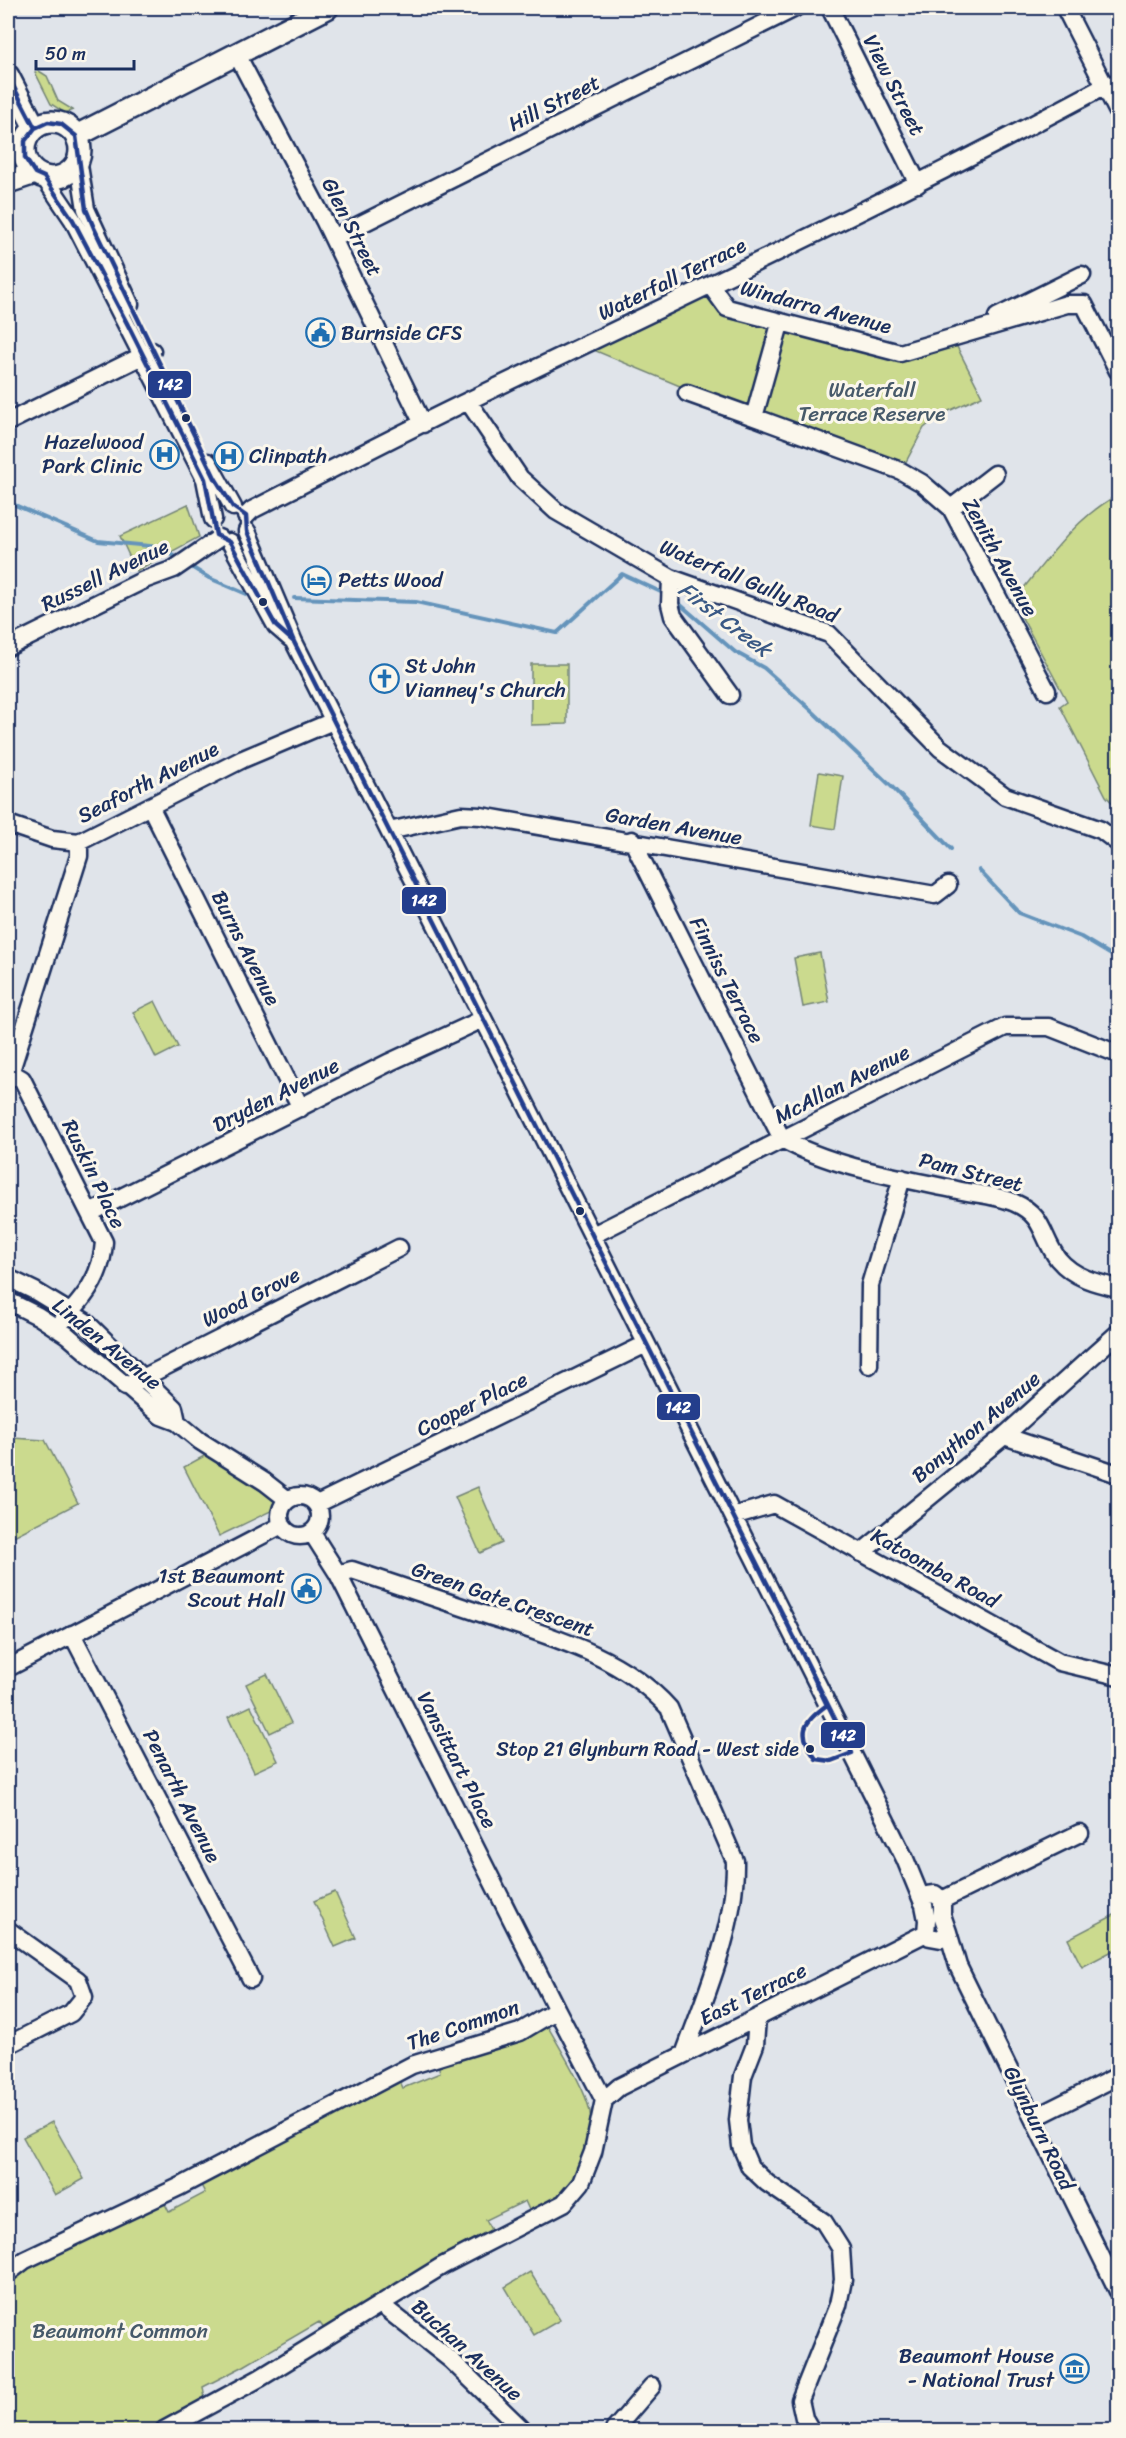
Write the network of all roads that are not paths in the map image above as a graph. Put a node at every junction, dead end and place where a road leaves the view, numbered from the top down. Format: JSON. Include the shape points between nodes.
{"nodes":[{"id":1,"x":327,"y":8,"type":"edge"},
{"id":2,"x":795,"y":8,"type":"edge"},
{"id":3,"x":830,"y":8,"type":"edge"},
{"id":4,"x":1065,"y":8,"type":"edge"},
{"id":5,"x":236,"y":53,"type":"junction"},
{"id":6,"x":8,"y":76,"type":"edge"},
{"id":7,"x":1112,"y":84,"type":"edge"},
{"id":8,"x":1119,"y":112,"type":"edge"},
{"id":9,"x":35,"y":128,"type":"junction"},
{"id":10,"x":76,"y":136,"type":"junction"},
{"id":11,"x":16,"y":154,"type":"edge"},
{"id":12,"x":78,"y":159,"type":"junction"},
{"id":13,"x":39,"y":175,"type":"junction"},
{"id":14,"x":8,"y":182,"type":"edge"},
{"id":15,"x":918,"y":184,"type":"junction"},
{"id":16,"x":333,"y":238,"type":"junction"},
{"id":17,"x":1082,"y":275,"type":"dead end"},
{"id":18,"x":711,"y":286,"type":"junction"},
{"id":19,"x":780,"y":324,"type":"junction"},
{"id":20,"x":953,"y":339,"type":"junction"},
{"id":21,"x":148,"y":353,"type":"junction"},
{"id":22,"x":1119,"y":371,"type":"edge"},
{"id":23,"x":687,"y":393,"type":"dead end"},
{"id":24,"x":468,"y":401,"type":"junction"},
{"id":25,"x":754,"y":417,"type":"junction"},
{"id":26,"x":8,"y":422,"type":"edge"},
{"id":27,"x":423,"y":424,"type":"junction"},
{"id":28,"x":995,"y":474,"type":"dead end"},
{"id":29,"x":951,"y":508,"type":"junction"},
{"id":30,"x":242,"y":518,"type":"junction"},
{"id":31,"x":213,"y":519,"type":"junction"},
{"id":32,"x":224,"y":540,"type":"junction"},
{"id":33,"x":671,"y":591,"type":"junction"},
{"id":34,"x":294,"y":642,"type":"junction"},
{"id":35,"x":8,"y":647,"type":"edge"},
{"id":36,"x":1047,"y":692,"type":"dead end"},
{"id":37,"x":730,"y":695,"type":"dead end"},
{"id":38,"x":333,"y":721,"type":"junction"},
{"id":39,"x":151,"y":808,"type":"junction"},
{"id":40,"x":8,"y":824,"type":"edge"},
{"id":41,"x":389,"y":831,"type":"junction"},
{"id":42,"x":632,"y":840,"type":"junction"},
{"id":43,"x":79,"y":842,"type":"junction"},
{"id":44,"x":1119,"y":843,"type":"edge"},
{"id":45,"x":948,"y":885,"type":"dead end"},
{"id":46,"x":483,"y":1019,"type":"junction"},
{"id":47,"x":1119,"y":1054,"type":"edge"},
{"id":48,"x":9,"y":1076,"type":"edge"},
{"id":49,"x":301,"y":1108,"type":"junction"},
{"id":50,"x":782,"y":1139,"type":"junction"},
{"id":51,"x":902,"y":1178,"type":"junction"},
{"id":52,"x":90,"y":1213,"type":"junction"},
{"id":53,"x":593,"y":1235,"type":"junction"},
{"id":54,"x":399,"y":1248,"type":"dead end"},
{"id":55,"x":8,"y":1278,"type":"edge"},
{"id":56,"x":1119,"y":1288,"type":"edge"},
{"id":57,"x":8,"y":1301,"type":"edge"},
{"id":58,"x":71,"y":1312,"type":"junction"},
{"id":59,"x":56,"y":1328,"type":"junction"},
{"id":60,"x":1119,"y":1333,"type":"edge"},
{"id":61,"x":646,"y":1344,"type":"junction"},
{"id":62,"x":869,"y":1365,"type":"dead end"},
{"id":63,"x":143,"y":1376,"type":"junction"},
{"id":64,"x":125,"y":1387,"type":"junction"},
{"id":65,"x":177,"y":1422,"type":"junction"},
{"id":66,"x":1004,"y":1436,"type":"junction"},
{"id":67,"x":1119,"y":1474,"type":"edge"},
{"id":68,"x":288,"y":1500,"type":"junction"},
{"id":69,"x":317,"y":1504,"type":"junction"},
{"id":70,"x":733,"y":1516,"type":"junction"},
{"id":71,"x":282,"y":1525,"type":"junction"},
{"id":72,"x":312,"y":1533,"type":"junction"},
{"id":73,"x":861,"y":1553,"type":"junction"},
{"id":74,"x":338,"y":1574,"type":"junction"},
{"id":75,"x":72,"y":1634,"type":"junction"},
{"id":76,"x":8,"y":1668,"type":"edge"},
{"id":77,"x":1119,"y":1676,"type":"edge"},
{"id":78,"x":1080,"y":1833,"type":"dead end"},
{"id":79,"x":933,"y":1899,"type":"junction"},
{"id":80,"x":8,"y":1930,"type":"edge"},
{"id":81,"x":936,"y":1934,"type":"junction"},
{"id":82,"x":251,"y":1979,"type":"dead end"},
{"id":83,"x":557,"y":2010,"type":"junction"},
{"id":84,"x":757,"y":2018,"type":"junction"},
{"id":85,"x":8,"y":2045,"type":"edge"},
{"id":86,"x":685,"y":2052,"type":"junction"},
{"id":87,"x":1119,"y":2076,"type":"edge"},
{"id":88,"x":604,"y":2100,"type":"junction"},
{"id":89,"x":1034,"y":2118,"type":"junction"},
{"id":90,"x":8,"y":2273,"type":"edge"},
{"id":91,"x":1119,"y":2291,"type":"edge"},
{"id":92,"x":380,"y":2304,"type":"junction"},
{"id":93,"x":652,"y":2386,"type":"dead end"},
{"id":94,"x":164,"y":2430,"type":"edge"},
{"id":95,"x":523,"y":2430,"type":"edge"},
{"id":96,"x":615,"y":2430,"type":"edge"},
{"id":97,"x":811,"y":2430,"type":"edge"}],
"edges":[{"from":1,"to":5,"type":"main road"},
{"from":2,"to":16,"type":"street","name":"Hill Street"},
{"from":3,"to":15,"type":"street","name":"View Street"},
{"from":4,"to":7,"type":"street"},
{"from":5,"to":10,"type":"main road"},
{"from":5,"to":16,"type":"street","name":"Glen Street"},
{"from":6,"to":9,"type":"main road"},
{"from":7,"to":8,"type":"street"},
{"from":7,"to":15,"type":"street","name":"Waterfall Terrace"},
{"from":9,"to":10,"type":"main road","via":[[54,122]]},
{"from":9,"to":11,"type":"main road"},
{"from":10,"to":12,"type":"main road"},
{"from":11,"to":13,"type":"main road","via":[[25,158]]},
{"from":12,"to":13,"type":"main road","via":[[68,173],[52,178]]},
{"from":12,"to":21,"type":"street","via":[[86,209]]},
{"from":13,"to":14,"type":"main road"},
{"from":13,"to":21,"type":"street","via":[[74,219]]},
{"from":15,"to":18,"type":"street","name":"Waterfall Terrace"},
{"from":16,"to":27,"type":"street","name":"Glen Street"},
{"from":17,"to":20,"type":"street","name":"Windarra Avenue"},
{"from":18,"to":19,"type":"street","name":"Windarra Avenue","via":[[727,309]]},
{"from":18,"to":24,"type":"street","name":"Waterfall Terrace"},
{"from":19,"to":20,"type":"street","name":"Windarra Avenue","via":[[900,353]]},
{"from":19,"to":25,"type":"street"},
{"from":20,"to":22,"type":"street","name":"Windarra Avenue","via":[[1066,304],[1084,304]]},
{"from":21,"to":26,"type":"street"},
{"from":21,"to":30,"type":"street"},
{"from":21,"to":31,"type":"street","via":[[205,479]]},
{"from":23,"to":25,"type":"street","name":"Zenith Avenue"},
{"from":24,"to":27,"type":"street","name":"Waterfall Terrace"},
{"from":24,"to":33,"type":"street","name":"Waterfall Gully Road","via":[[520,478],[556,511]]},
{"from":25,"to":29,"type":"street","name":"Zenith Avenue","via":[[901,471]]},
{"from":27,"to":30,"type":"street","name":"Waterfall Terrace"},
{"from":28,"to":29,"type":"street"},
{"from":29,"to":36,"type":"street","name":"Zenith Avenue"},
{"from":30,"to":31,"type":"street","via":[[221,510]]},
{"from":30,"to":32,"type":"street","via":[[238,540]]},
{"from":30,"to":34,"type":"street"},
{"from":31,"to":32,"type":"street","via":[[213,529]]},
{"from":32,"to":34,"type":"street","via":[[276,626]]},
{"from":32,"to":35,"type":"street","name":"Russell Avenue","via":[[174,569]]},
{"from":33,"to":37,"type":"street","via":[[674,616]]},
{"from":33,"to":44,"type":"street","name":"Waterfall Gully Road","via":[[830,634],[940,748],[1005,796],[1101,830]]},
{"from":34,"to":38,"type":"street"},
{"from":38,"to":39,"type":"street","name":"Seaforth Avenue","via":[[243,759]]},
{"from":38,"to":41,"type":"street"},
{"from":39,"to":43,"type":"street","name":"Seaforth Avenue"},
{"from":39,"to":49,"type":"street","name":"Burns Avenue"},
{"from":40,"to":43,"type":"street","via":[[52,839]]},
{"from":41,"to":42,"type":"street","name":"Garden Avenue","via":[[461,815]]},
{"from":41,"to":46,"type":"street"},
{"from":42,"to":45,"type":"street","name":"Garden Avenue","via":[[935,895]]},
{"from":42,"to":50,"type":"street","name":"Finniss Terrace"},
{"from":43,"to":48,"type":"street","name":"Seaforth Avenue","via":[[79,856]]},
{"from":46,"to":49,"type":"street","name":"Dryden Avenue"},
{"from":46,"to":53,"type":"street"},
{"from":47,"to":50,"type":"street","name":"McAllan Avenue","via":[[1049,1027],[1005,1027]]},
{"from":48,"to":52,"type":"street","name":"Ruskin Place","via":[[22,1079]]},
{"from":49,"to":52,"type":"street","name":"Dryden Avenue"},
{"from":50,"to":51,"type":"street","name":"Pam Street","via":[[804,1151]]},
{"from":50,"to":53,"type":"street","name":"McAllan Avenue"},
{"from":51,"to":56,"type":"street","name":"Pam Street","via":[[1013,1202],[1039,1221],[1057,1258],[1071,1272],[1089,1282]]},
{"from":51,"to":62,"type":"street","via":[[870,1285]]},
{"from":52,"to":58,"type":"street","name":"Ruskin Place","via":[[104,1242],[103,1263],[93,1284]]},
{"from":53,"to":61,"type":"street"},
{"from":54,"to":63,"type":"street","name":"Wood Grove"},
{"from":55,"to":58,"type":"street","name":"Linden Avenue"},
{"from":57,"to":59,"type":"street","name":"Linden Avenue"},
{"from":58,"to":59,"type":"street","name":"Ruskin Place"},
{"from":58,"to":63,"type":"street","name":"Linden Avenue"},
{"from":59,"to":64,"type":"street","name":"Linden Avenue"},
{"from":60,"to":66,"type":"street","name":"Bonython Avenue"},
{"from":61,"to":69,"type":"street","name":"Cooper Place"},
{"from":61,"to":70,"type":"street"},
{"from":63,"to":64,"type":"street","name":"Wood Grove"},
{"from":63,"to":65,"type":"street","name":"Linden Avenue","via":[[174,1408]]},
{"from":64,"to":65,"type":"street","name":"Linden Avenue","via":[[161,1416]]},
{"from":65,"to":68,"type":"street","name":"Linden Avenue"},
{"from":66,"to":67,"type":"street"},
{"from":66,"to":73,"type":"street","name":"Bonython Avenue"},
{"from":68,"to":69,"type":"street","via":[[301,1495]]},
{"from":68,"to":71,"type":"street","via":[[280,1512]]},
{"from":69,"to":72,"type":"street","via":[[320,1519]]},
{"from":70,"to":73,"type":"street","name":"Katoomba Road","via":[[774,1504]]},
{"from":70,"to":79,"type":"street","via":[[905,1859]]},
{"from":71,"to":72,"type":"street","via":[[295,1536]]},
{"from":71,"to":75,"type":"street"},
{"from":72,"to":74,"type":"street","name":"Vansittart Place"},
{"from":73,"to":77,"type":"street","name":"Katoomba Road","via":[[1059,1662]]},
{"from":74,"to":83,"type":"street","name":"Vansittart Place"},
{"from":74,"to":86,"type":"street","name":"Green Gate Crescent","via":[[352,1570],[582,1647],[638,1680],[669,1708],[735,1861],[735,1881],[719,1955]]},
{"from":75,"to":76,"type":"street"},
{"from":75,"to":82,"type":"street","name":"Penarth Avenue"},
{"from":78,"to":79,"type":"street"},
{"from":79,"to":81,"type":"street","via":[[927,1920]]},
{"from":80,"to":85,"type":"street","via":[[78,1980],[84,1997],[71,2013]]},
{"from":81,"to":84,"type":"street","name":"East Terrace"},
{"from":81,"to":89,"type":"street","name":"Glynburn Road","via":[[958,1966]]},
{"from":83,"to":88,"type":"street"},
{"from":83,"to":90,"type":"street","name":"The Common","via":[[520,2032],[412,2065],[181,2186],[25,2260]]},
{"from":84,"to":86,"type":"street","name":"East Terrace"},
{"from":84,"to":97,"type":"street","via":[[755,2045],[743,2076],[738,2120],[741,2146],[750,2167],[766,2183],[824,2222],[841,2249],[843,2280],[838,2305],[800,2400]]},
{"from":86,"to":88,"type":"street","name":"East Terrace","via":[[619,2086]]},
{"from":87,"to":89,"type":"street"},
{"from":88,"to":92,"type":"street","via":[[593,2152],[581,2183],[564,2203],[442,2266]]},
{"from":89,"to":91,"type":"street","name":"Glynburn Road"},
{"from":92,"to":94,"type":"street","via":[[260,2378]]},
{"from":92,"to":95,"type":"street","name":"Buchan Avenue","via":[[451,2360]]},
{"from":93,"to":96,"type":"street"}]}
